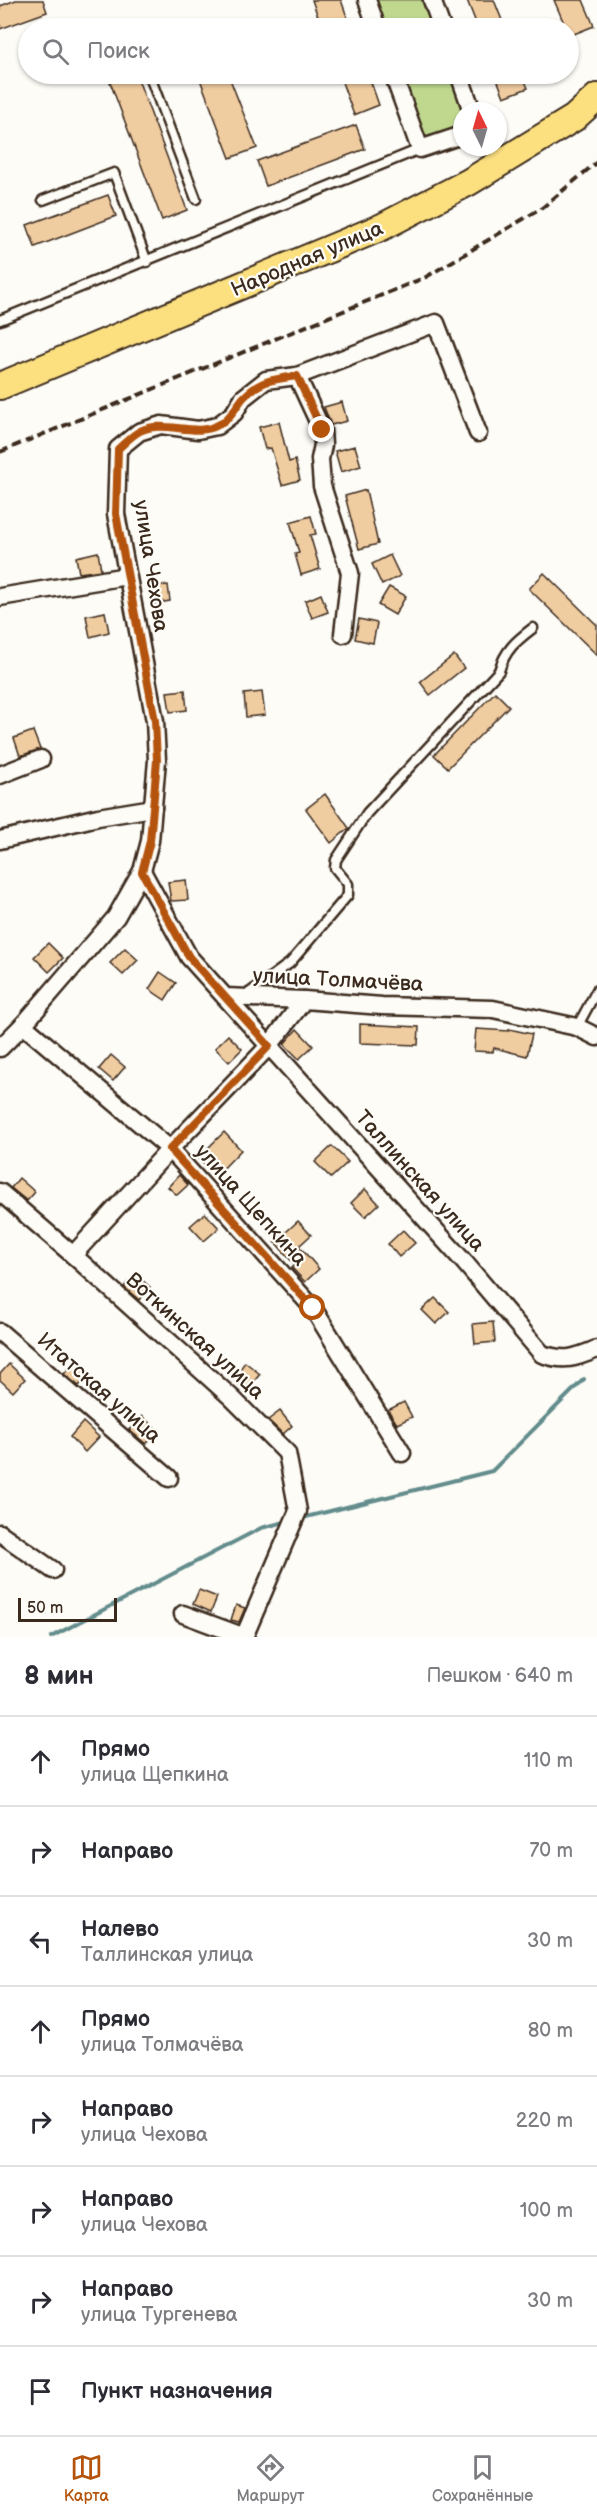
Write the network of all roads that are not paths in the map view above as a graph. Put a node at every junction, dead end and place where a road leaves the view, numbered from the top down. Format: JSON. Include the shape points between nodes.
{"nodes":[{"id":1,"x":367,"y":0,"type":"edge"},
{"id":2,"x":432,"y":0,"type":"edge"},
{"id":3,"x":373,"y":18,"type":"edge"},
{"id":4,"x":438,"y":18,"type":"edge"},
{"id":5,"x":152,"y":84,"type":"edge"},
{"id":6,"x":397,"y":84,"type":"edge"},
{"id":7,"x":463,"y":84,"type":"edge"},
{"id":8,"x":597,"y":98,"type":"edge"},
{"id":9,"x":469,"y":102,"type":"edge"},
{"id":10,"x":453,"y":138,"type":"edge"},
{"id":11,"x":420,"y":149,"type":"junction"},
{"id":12,"x":196,"y":199,"type":"dead end"},
{"id":13,"x":43,"y":200,"type":"dead end"},
{"id":14,"x":147,"y":261,"type":"junction"},
{"id":15,"x":0,"y":320,"type":"edge"},
{"id":16,"x":297,"y":376,"type":"junction"},
{"id":17,"x":0,"y":386,"type":"edge"},
{"id":18,"x":478,"y":433,"type":"dead end"},
{"id":19,"x":128,"y":576,"type":"junction"},
{"id":20,"x":0,"y":597,"type":"edge"},
{"id":21,"x":533,"y":628,"type":"dead end"},
{"id":22,"x":343,"y":634,"type":"dead end"},
{"id":23,"x":41,"y":759,"type":"dead end"},
{"id":24,"x":0,"y":776,"type":"edge"},
{"id":25,"x":153,"y":808,"type":"junction"},
{"id":26,"x":0,"y":840,"type":"edge"},
{"id":27,"x":142,"y":872,"type":"junction"},
{"id":28,"x":597,"y":990,"type":"edge"},
{"id":29,"x":233,"y":997,"type":"junction"},
{"id":30,"x":304,"y":1000,"type":"junction"},
{"id":31,"x":23,"y":1025,"type":"junction"},
{"id":32,"x":577,"y":1027,"type":"junction"},
{"id":33,"x":597,"y":1036,"type":"edge"},
{"id":34,"x":269,"y":1046,"type":"junction"},
{"id":35,"x":0,"y":1048,"type":"edge"},
{"id":36,"x":170,"y":1149,"type":"junction"},
{"id":37,"x":0,"y":1192,"type":"edge"},
{"id":38,"x":73,"y":1255,"type":"junction"},
{"id":39,"x":0,"y":1332,"type":"edge"},
{"id":40,"x":597,"y":1349,"type":"edge"},
{"id":41,"x":402,"y":1453,"type":"dead end"},
{"id":42,"x":169,"y":1478,"type":"dead end"},
{"id":43,"x":0,"y":1533,"type":"edge"},
{"id":44,"x":53,"y":1570,"type":"dead end"},
{"id":45,"x":183,"y":1614,"type":"dead end"},
{"id":46,"x":245,"y":1637,"type":"edge"}],
"edges":[{"from":1,"to":3,"type":"street"},
{"from":2,"to":4,"type":"street"},
{"from":5,"to":12,"type":"lane"},
{"from":6,"to":11,"type":"street"},
{"from":7,"to":9,"type":"street"},
{"from":8,"to":17,"type":"main road","name":"Народная улица","via":[[574,118],[498,164],[382,227]]},
{"from":10,"to":11,"type":"street"},
{"from":11,"to":14,"type":"lane"},
{"from":13,"to":14,"type":"lane","via":[[114,173]]},
{"from":14,"to":15,"type":"lane"},
{"from":16,"to":18,"type":"street","name":"улица Чехова","via":[[436,323]]},
{"from":16,"to":19,"type":"street","name":"улица Чехова","via":[[266,380],[217,426],[198,430],[161,426],[139,432],[118,449],[116,514]]},
{"from":16,"to":22,"type":"street","via":[[322,430],[322,486],[350,573]]},
{"from":19,"to":20,"type":"street"},
{"from":19,"to":25,"type":"street","name":"улица Чехова","via":[[155,721]]},
{"from":21,"to":29,"type":"lane","via":[[511,645],[499,671],[367,813],[336,860],[335,868],[348,884],[348,896],[290,963]]},
{"from":23,"to":24,"type":"street"},
{"from":25,"to":26,"type":"street"},
{"from":25,"to":27,"type":"street","name":"улица Чехова"},
{"from":27,"to":29,"type":"street","name":"улица Толмачёва","via":[[189,957]]},
{"from":27,"to":31,"type":"street","name":"улица Чехова","via":[[116,917]]},
{"from":28,"to":32,"type":"lane"},
{"from":29,"to":30,"type":"street","name":"улица Толмачёва"},
{"from":29,"to":34,"type":"street","name":"Таллинская улица"},
{"from":30,"to":32,"type":"street","name":"улица Толмачёва","via":[[493,1009]]},
{"from":30,"to":34,"type":"street"},
{"from":31,"to":35,"type":"street","name":"улица Чехова"},
{"from":31,"to":36,"type":"street","name":"улица Щепкина"},
{"from":32,"to":33,"type":"street","name":"улица Толмачёва"},
{"from":34,"to":36,"type":"street"},
{"from":34,"to":40,"type":"street","name":"Таллинская улица","via":[[542,1354],[559,1360]]},
{"from":36,"to":38,"type":"street"},
{"from":36,"to":41,"type":"street","name":"улица Щепкина","via":[[313,1308]]},
{"from":37,"to":38,"type":"street","name":"Воткинская улица"},
{"from":38,"to":46,"type":"street","name":"Воткинская улица","via":[[287,1452],[297,1516]]},
{"from":39,"to":42,"type":"street","name":"Итатская улица"},
{"from":43,"to":44,"type":"street"},
{"from":45,"to":46,"type":"street"}]}
